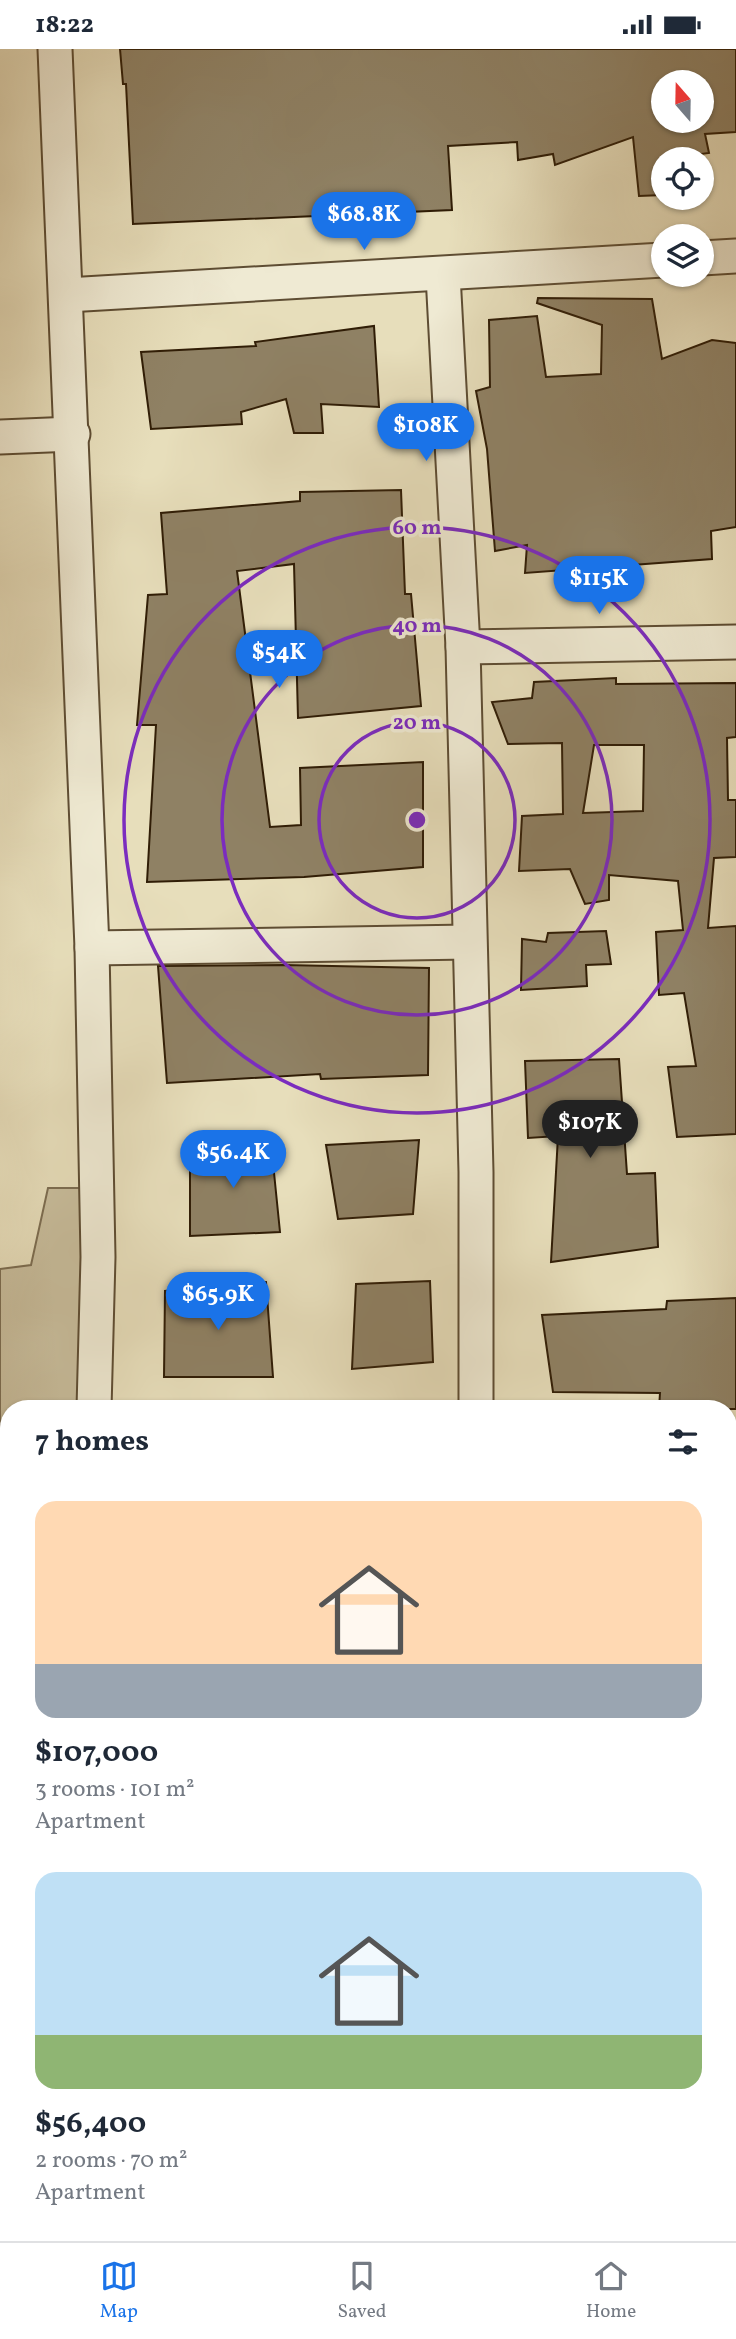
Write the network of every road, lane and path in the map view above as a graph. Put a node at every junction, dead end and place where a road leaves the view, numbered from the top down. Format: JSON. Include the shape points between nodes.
{"nodes":[{"id":1,"x":55,"y":49,"type":"edge"},
{"id":2,"x":736,"y":256,"type":"edge"},
{"id":3,"x":714,"y":257,"type":"edge"},
{"id":4,"x":651,"y":261,"type":"edge"},
{"id":5,"x":443,"y":275,"type":"junction"},
{"id":6,"x":67,"y":295,"type":"junction"},
{"id":7,"x":73,"y":434,"type":"junction"},
{"id":8,"x":0,"y":437,"type":"edge"},
{"id":9,"x":736,"y":642,"type":"edge"},
{"id":10,"x":463,"y":647,"type":"junction"},
{"id":11,"x":468,"y":942,"type":"junction"},
{"id":12,"x":92,"y":948,"type":"junction"},
{"id":13,"x":94,"y":1400,"type":"edge"},
{"id":14,"x":476,"y":1400,"type":"edge"}],
"edges":[{"from":1,"to":6,"type":"street"},
{"from":2,"to":3,"type":"street"},
{"from":4,"to":5,"type":"street"},
{"from":5,"to":6,"type":"street"},
{"from":5,"to":10,"type":"street"},
{"from":6,"to":7,"type":"street"},
{"from":7,"to":8,"type":"street"},
{"from":7,"to":12,"type":"street"},
{"from":9,"to":10,"type":"street"},
{"from":10,"to":11,"type":"street"},
{"from":11,"to":12,"type":"street"},
{"from":11,"to":14,"type":"street","via":[[476,1173]]},
{"from":12,"to":13,"type":"street","via":[[98,1257]]}]}
